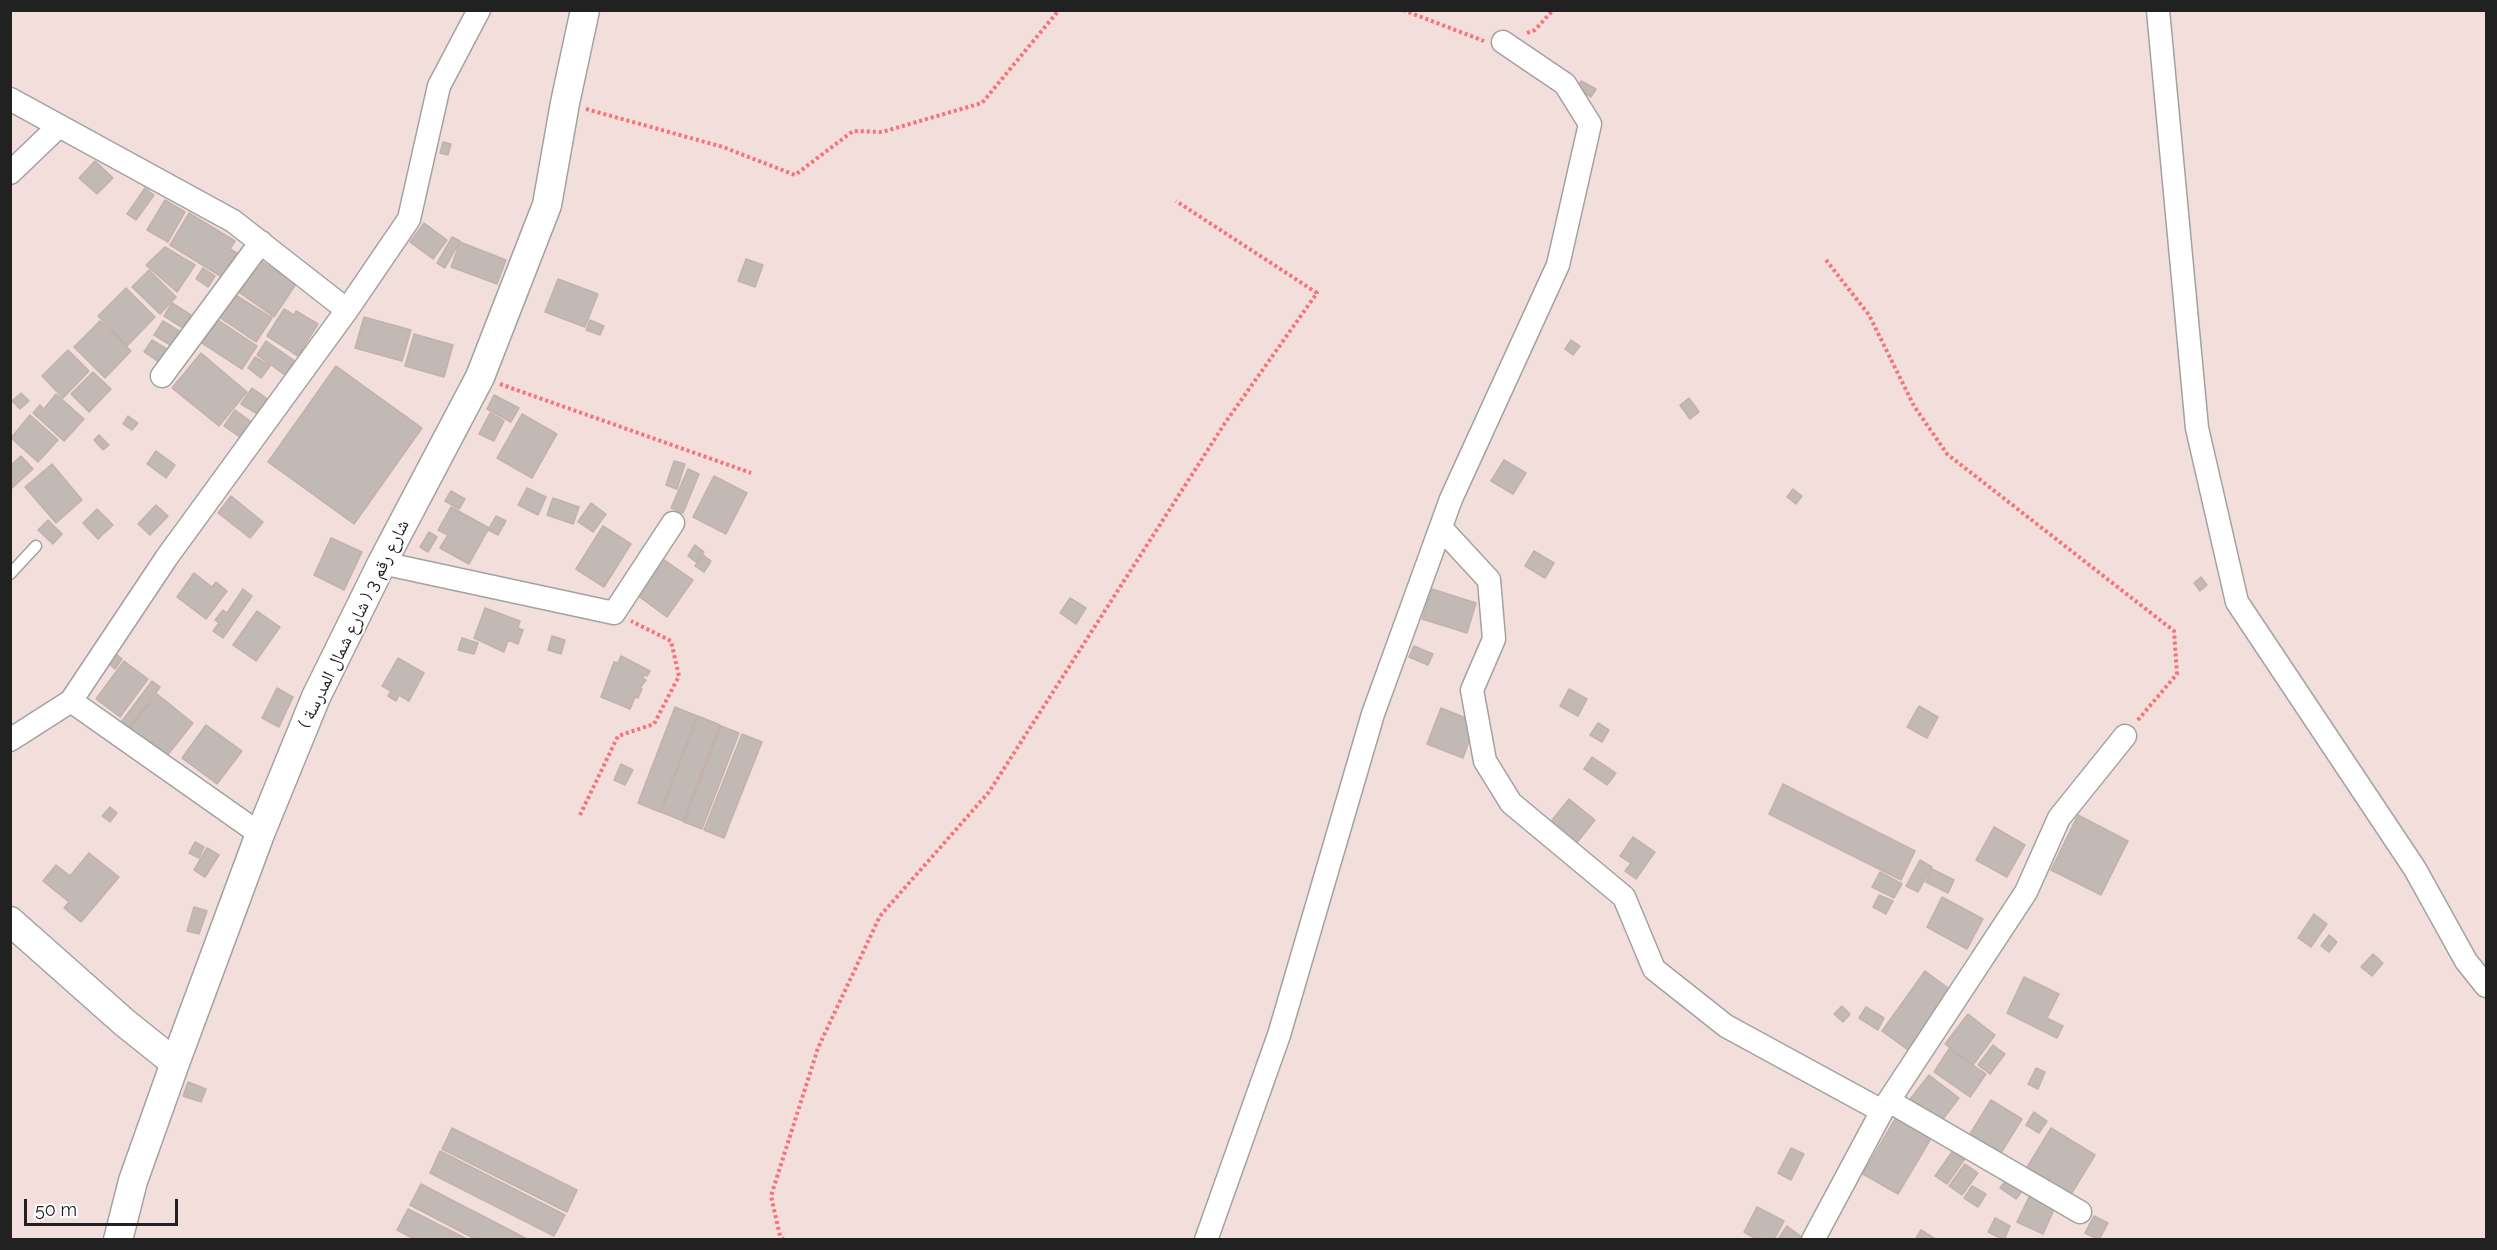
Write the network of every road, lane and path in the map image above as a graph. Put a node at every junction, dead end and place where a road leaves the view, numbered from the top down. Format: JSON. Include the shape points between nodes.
{"nodes":[{"id":1,"x":479,"y":10,"type":"edge"},
{"id":2,"x":585,"y":10,"type":"edge"},
{"id":3,"x":1059,"y":10,"type":"edge"},
{"id":4,"x":1403,"y":10,"type":"edge"},
{"id":5,"x":1553,"y":10,"type":"edge"},
{"id":6,"x":2158,"y":10,"type":"edge"},
{"id":7,"x":1503,"y":42,"type":"junction"},
{"id":8,"x":10,"y":99,"type":"edge"},
{"id":9,"x":565,"y":103,"type":"junction"},
{"id":10,"x":59,"y":126,"type":"junction"},
{"id":11,"x":10,"y":174,"type":"edge"},
{"id":12,"x":1176,"y":201,"type":"dead end"},
{"id":13,"x":261,"y":242,"type":"junction"},
{"id":14,"x":1826,"y":260,"type":"dead end"},
{"id":15,"x":347,"y":310,"type":"junction"},
{"id":16,"x":162,"y":376,"type":"dead end"},
{"id":17,"x":480,"y":376,"type":"junction"},
{"id":18,"x":751,"y":472,"type":"dead end"},
{"id":19,"x":674,"y":523,"type":"dead end"},
{"id":20,"x":1441,"y":528,"type":"junction"},
{"id":21,"x":36,"y":546,"type":"dead end"},
{"id":22,"x":382,"y":563,"type":"junction"},
{"id":23,"x":10,"y":574,"type":"edge"},
{"id":24,"x":614,"y":613,"type":"junction"},
{"id":25,"x":71,"y":701,"type":"junction"},
{"id":26,"x":2125,"y":736,"type":"joint"},
{"id":27,"x":10,"y":740,"type":"edge"},
{"id":28,"x":580,"y":815,"type":"dead end"},
{"id":29,"x":260,"y":834,"type":"junction"},
{"id":30,"x":10,"y":921,"type":"edge"},
{"id":31,"x":2487,"y":986,"type":"edge"},
{"id":32,"x":175,"y":1063,"type":"junction"},
{"id":33,"x":1886,"y":1106,"type":"junction"},
{"id":34,"x":2080,"y":1212,"type":"dead end"},
{"id":35,"x":118,"y":1239,"type":"edge"},
{"id":36,"x":784,"y":1239,"type":"edge"},
{"id":37,"x":1206,"y":1239,"type":"edge"},
{"id":38,"x":1813,"y":1239,"type":"edge"}],
"edges":[{"from":1,"to":15,"type":"street","via":[[440,86],[410,219]]},
{"from":2,"to":9,"type":"street","name":"شارع رقم 3 ( شارع شمال المدرسة )"},
{"from":3,"to":9,"type":"path","via":[[982,103],[882,132],[853,132],[795,176],[723,147]]},
{"from":4,"to":7,"type":"path","via":[[1494,44]]},
{"from":5,"to":7,"type":"path","via":[[1534,30]]},
{"from":6,"to":31,"type":"street","via":[[2198,428],[2237,602],[2415,869],[2466,961]]},
{"from":7,"to":20,"type":"street","via":[[1565,84],[1590,124],[1558,265]]},
{"from":8,"to":10,"type":"street"},
{"from":9,"to":17,"type":"street","name":"شارع رقم 3 ( شارع شمال المدرسة )","via":[[547,205]]},
{"from":10,"to":11,"type":"street"},
{"from":10,"to":13,"type":"street","via":[[233,221]]},
{"from":12,"to":36,"type":"path","via":[[1317,293],[1225,423],[989,792],[880,916],[818,1048],[771,1196]]},
{"from":13,"to":15,"type":"street"},
{"from":13,"to":16,"type":"street"},
{"from":14,"to":26,"type":"path","via":[[1869,315],[1914,406],[1947,454],[2174,631],[2177,674]]},
{"from":15,"to":25,"type":"street","via":[[167,557]]},
{"from":17,"to":18,"type":"path"},
{"from":17,"to":22,"type":"street","name":"شارع رقم 3 ( شارع شمال المدرسة )"},
{"from":19,"to":24,"type":"street"},
{"from":20,"to":33,"type":"street","via":[[1489,579],[1494,639],[1472,690],[1485,762],[1511,803],[1624,897],[1654,969],[1726,1026]]},
{"from":20,"to":37,"type":"street","via":[[1373,714],[1279,1035]]},
{"from":21,"to":23,"type":"lane"},
{"from":22,"to":24,"type":"street"},
{"from":22,"to":29,"type":"street","name":"شارع رقم 3 ( شارع شمال المدرسة )","via":[[315,697]]},
{"from":24,"to":28,"type":"path","via":[[671,641],[679,676],[654,724],[618,736]]},
{"from":25,"to":27,"type":"street"},
{"from":25,"to":29,"type":"street"},
{"from":26,"to":33,"type":"street","via":[[2059,818],[2026,892]]},
{"from":29,"to":32,"type":"street","name":"شارع رقم 3 ( شارع شمال المدرسة )"},
{"from":30,"to":32,"type":"street"},
{"from":32,"to":35,"type":"street","name":"شارع رقم 3 ( شارع شمال المدرسة )","via":[[133,1181]]},
{"from":33,"to":34,"type":"street"},
{"from":33,"to":38,"type":"street"}]}
